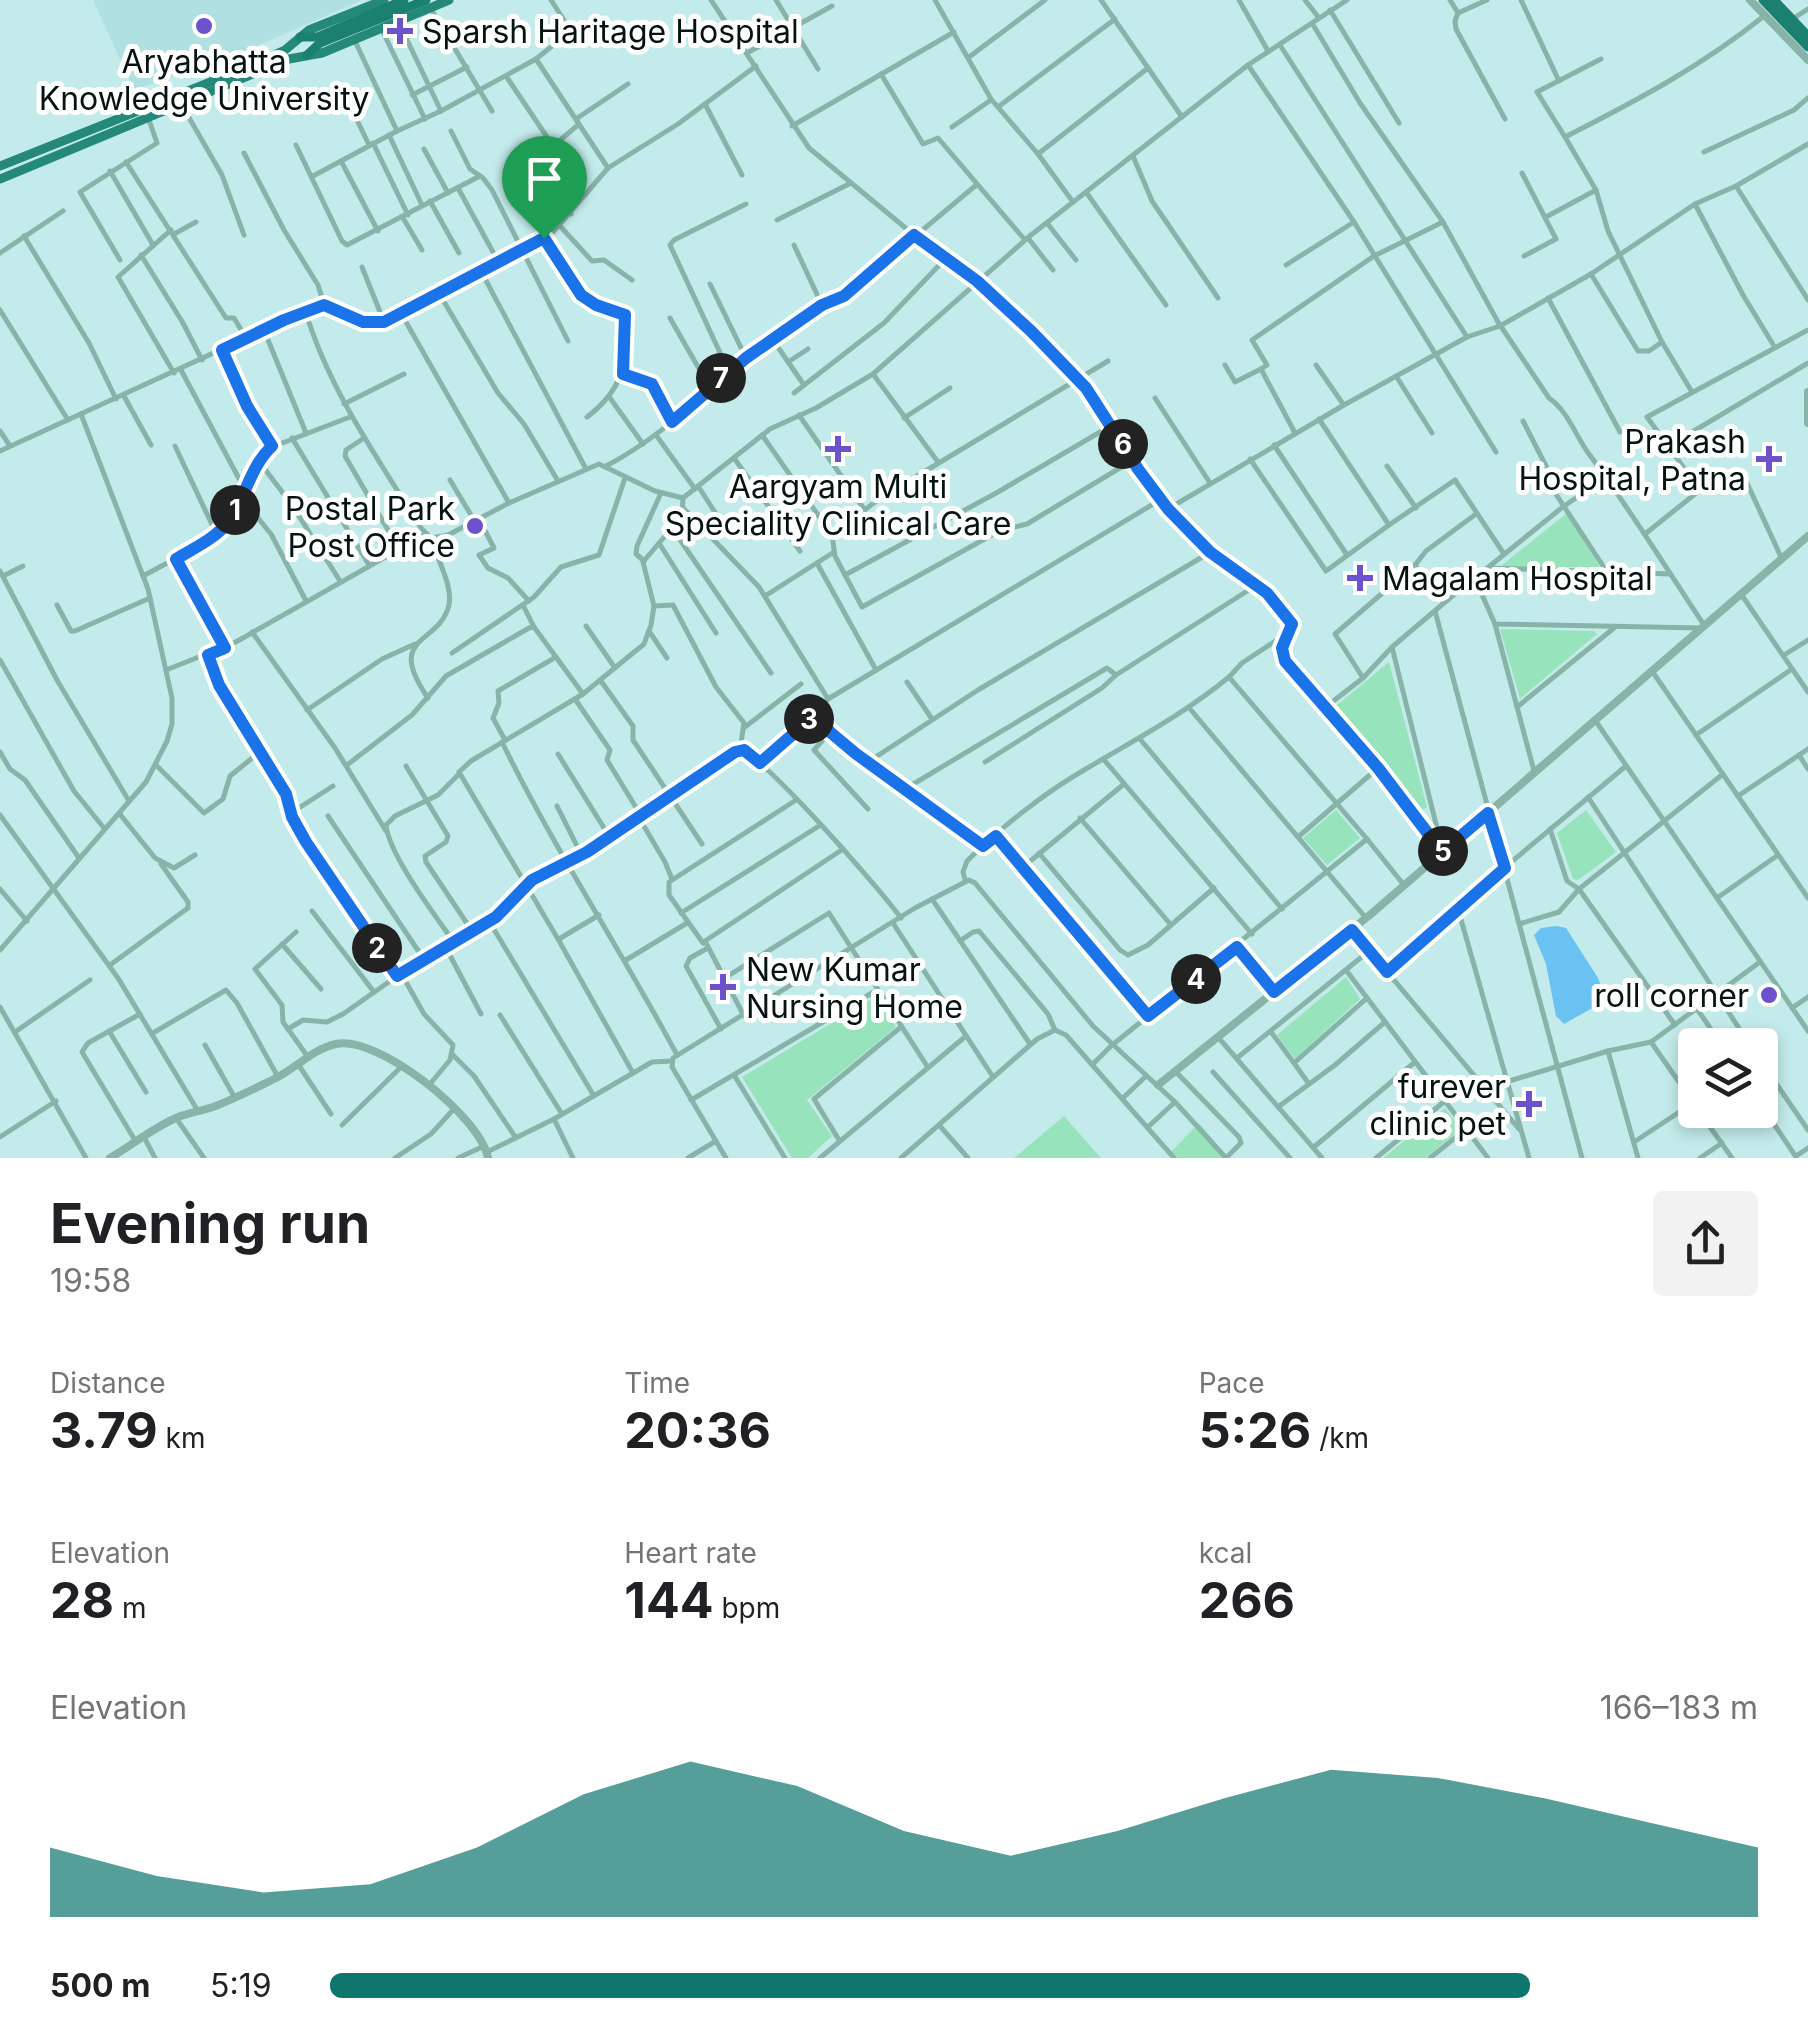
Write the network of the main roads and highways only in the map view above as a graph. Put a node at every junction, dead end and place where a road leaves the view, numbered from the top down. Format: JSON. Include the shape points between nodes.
{"nodes":[{"id":1,"x":384,"y":0,"type":"edge"},
{"id":2,"x":404,"y":0,"type":"edge"},
{"id":3,"x":449,"y":0,"type":"edge"},
{"id":4,"x":1763,"y":0,"type":"edge"},
{"id":5,"x":1774,"y":0,"type":"edge"},
{"id":6,"x":428,"y":4,"type":"edge"},
{"id":7,"x":1801,"y":26,"type":"edge"},
{"id":8,"x":300,"y":37,"type":"junction"},
{"id":9,"x":319,"y":40,"type":"junction"},
{"id":10,"x":1808,"y":47,"type":"edge"},
{"id":11,"x":287,"y":54,"type":"junction"},
{"id":12,"x":307,"y":56,"type":"junction"},
{"id":13,"x":178,"y":100,"type":"junction"},
{"id":14,"x":68,"y":138,"type":"junction"},
{"id":15,"x":73,"y":149,"type":"junction"},
{"id":16,"x":0,"y":166,"type":"edge"},
{"id":17,"x":0,"y":179,"type":"edge"}],
"edges":[{"from":1,"to":8,"type":"main road"},
{"from":2,"to":9,"type":"highway"},
{"from":3,"to":6,"type":"main road"},
{"from":4,"to":10,"type":"highway"},
{"from":5,"to":7,"type":"highway"},
{"from":6,"to":9,"type":"highway"},
{"from":6,"to":12,"type":"main road"},
{"from":8,"to":9,"type":"highway"},
{"from":8,"to":11,"type":"main road"},
{"from":9,"to":12,"type":"highway"},
{"from":11,"to":12,"type":"main road"},
{"from":11,"to":13,"type":"main road"},
{"from":13,"to":14,"type":"main road"},
{"from":13,"to":15,"type":"main road"},
{"from":14,"to":15,"type":"main road"},
{"from":14,"to":16,"type":"main road"},
{"from":15,"to":17,"type":"main road"}]}
